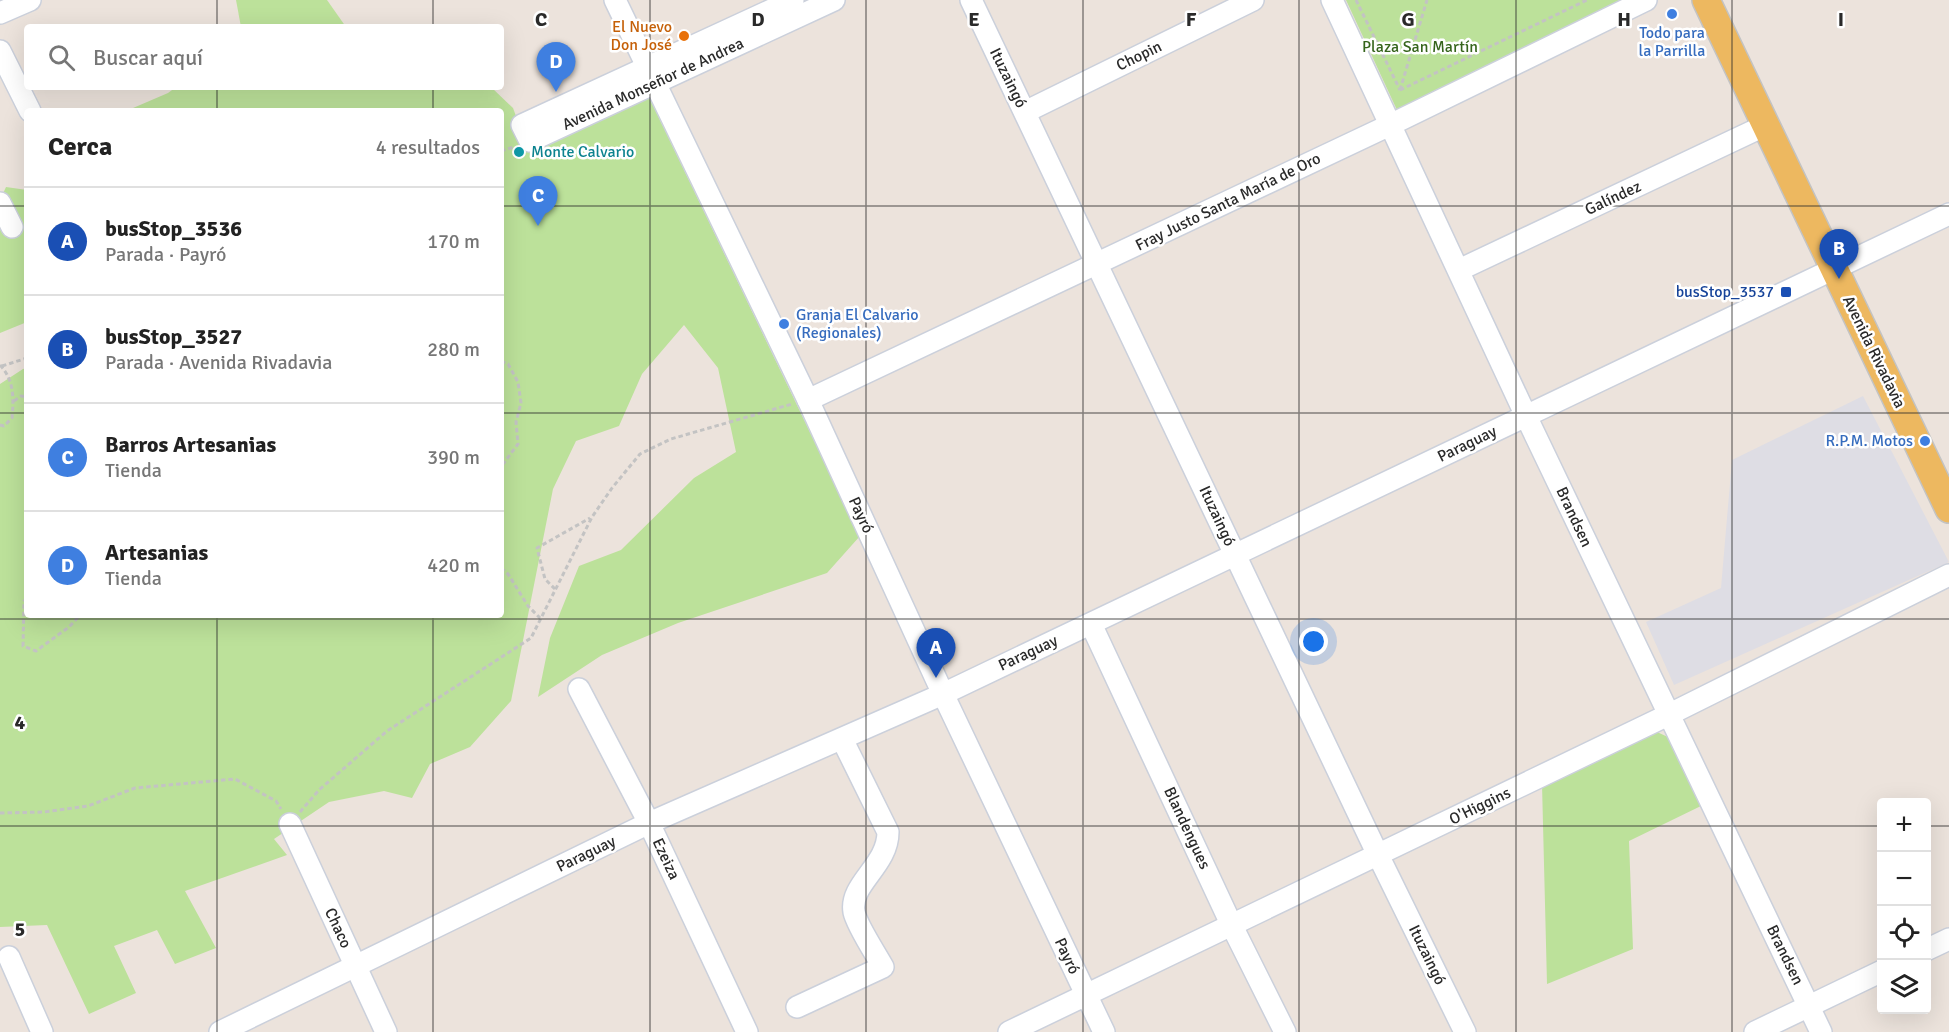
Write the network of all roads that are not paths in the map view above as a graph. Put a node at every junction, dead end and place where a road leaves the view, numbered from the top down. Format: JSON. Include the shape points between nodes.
{"nodes":[{"id":1,"x":30,"y":0,"type":"edge"},
{"id":2,"x":615,"y":0,"type":"edge"},
{"id":3,"x":793,"y":0,"type":"edge"},
{"id":4,"x":834,"y":0,"type":"edge"},
{"id":5,"x":971,"y":0,"type":"edge"},
{"id":6,"x":1253,"y":0,"type":"edge"},
{"id":7,"x":1332,"y":0,"type":"edge"},
{"id":8,"x":1646,"y":0,"type":"edge"},
{"id":9,"x":1707,"y":0,"type":"edge"},
{"id":10,"x":0,"y":14,"type":"edge"},
{"id":11,"x":0,"y":51,"type":"edge"},
{"id":12,"x":652,"y":75,"type":"junction"},
{"id":13,"x":28,"y":108,"type":"edge"},
{"id":14,"x":1024,"y":112,"type":"junction"},
{"id":15,"x":1392,"y":124,"type":"junction"},
{"id":16,"x":1766,"y":125,"type":"junction"},
{"id":17,"x":0,"y":203,"type":"edge"},
{"id":18,"x":1949,"y":214,"type":"edge"},
{"id":19,"x":12,"y":227,"type":"dead end"},
{"id":20,"x":1097,"y":265,"type":"junction"},
{"id":21,"x":1834,"y":268,"type":"junction"},
{"id":22,"x":1459,"y":270,"type":"junction"},
{"id":23,"x":808,"y":400,"type":"junction"},
{"id":24,"x":1526,"y":416,"type":"junction"},
{"id":25,"x":1949,"y":509,"type":"edge"},
{"id":26,"x":1235,"y":555,"type":"junction"},
{"id":27,"x":1949,"y":575,"type":"edge"},
{"id":28,"x":1091,"y":624,"type":"junction"},
{"id":29,"x":579,"y":689,"type":"dead end"},
{"id":30,"x":943,"y":694,"type":"junction"},
{"id":31,"x":1668,"y":715,"type":"junction"},
{"id":32,"x":842,"y":739,"type":"junction"},
{"id":33,"x":649,"y":823,"type":"junction"},
{"id":34,"x":290,"y":825,"type":"road end"},
{"id":35,"x":1378,"y":855,"type":"junction"},
{"id":36,"x":1232,"y":926,"type":"junction"},
{"id":37,"x":1949,"y":939,"type":"edge"},
{"id":38,"x":1931,"y":948,"type":"edge"},
{"id":39,"x":9,"y":957,"type":"dead end"},
{"id":40,"x":355,"y":967,"type":"junction"},
{"id":41,"x":1877,"y":973,"type":"edge"},
{"id":42,"x":1086,"y":996,"type":"junction"},
{"id":43,"x":797,"y":1006,"type":"dead end"},
{"id":44,"x":1809,"y":1006,"type":"junction"},
{"id":45,"x":42,"y":1032,"type":"edge"},
{"id":46,"x":220,"y":1032,"type":"edge"},
{"id":47,"x":386,"y":1032,"type":"edge"},
{"id":48,"x":747,"y":1032,"type":"edge"},
{"id":49,"x":1009,"y":1032,"type":"edge"},
{"id":50,"x":1104,"y":1032,"type":"edge"},
{"id":51,"x":1285,"y":1032,"type":"edge"},
{"id":52,"x":1465,"y":1032,"type":"edge"},
{"id":53,"x":1755,"y":1032,"type":"edge"},
{"id":54,"x":1821,"y":1032,"type":"edge"}],
"edges":[{"from":1,"to":10,"type":"street"},
{"from":2,"to":12,"type":"street","name":"Payró"},
{"from":3,"to":12,"type":"street","name":"Avenida Monseñor de Andrea"},
{"from":4,"to":12,"type":"street","name":"Avenida Monseñor de Andrea"},
{"from":5,"to":14,"type":"street","name":"Ituzaingó"},
{"from":6,"to":14,"type":"street","name":"Chopin"},
{"from":7,"to":15,"type":"street","name":"Brandsen"},
{"from":8,"to":15,"type":"street","name":"Fray Justo Santa María de Oro"},
{"from":9,"to":16,"type":"main road","name":"Avenida Rivadavia"},
{"from":11,"to":13,"type":"street"},
{"from":12,"to":12,"type":"street","name":"Avenida Monseñor de Andrea","via":[[522,125],[530,141]]},
{"from":12,"to":23,"type":"street","name":"Payró"},
{"from":14,"to":20,"type":"street","name":"Ituzaingó"},
{"from":15,"to":20,"type":"street","name":"Fray Justo Santa María de Oro"},
{"from":15,"to":22,"type":"street","name":"Brandsen"},
{"from":16,"to":21,"type":"main road","name":"Avenida Rivadavia"},
{"from":16,"to":22,"type":"street","name":"Galíndez"},
{"from":17,"to":19,"type":"street"},
{"from":18,"to":21,"type":"street","name":"Paraguay"},
{"from":20,"to":23,"type":"street","name":"Fray Justo Santa María de Oro"},
{"from":20,"to":26,"type":"street","name":"Ituzaingó"},
{"from":21,"to":24,"type":"street","name":"Paraguay"},
{"from":21,"to":25,"type":"main road","name":"Avenida Rivadavia"},
{"from":22,"to":24,"type":"street","name":"Brandsen"},
{"from":23,"to":30,"type":"street","name":"Payró"},
{"from":24,"to":26,"type":"street","name":"Paraguay"},
{"from":24,"to":31,"type":"street","name":"Brandsen"},
{"from":26,"to":28,"type":"street","name":"Paraguay"},
{"from":26,"to":35,"type":"street","name":"Ituzaingó"},
{"from":27,"to":31,"type":"street","name":"O'Higgins"},
{"from":28,"to":30,"type":"street","name":"Paraguay"},
{"from":28,"to":36,"type":"street","name":"Blandengues"},
{"from":29,"to":33,"type":"street","name":"Ezeiza"},
{"from":30,"to":32,"type":"street","name":"Paraguay"},
{"from":30,"to":42,"type":"street","name":"Payró"},
{"from":31,"to":35,"type":"street","name":"O'Higgins"},
{"from":31,"to":44,"type":"street","name":"Brandsen"},
{"from":32,"to":33,"type":"street","name":"Paraguay"},
{"from":32,"to":43,"type":"street","via":[[888,832],[883,856],[855,895],[854,913],[883,967]]},
{"from":33,"to":40,"type":"street","name":"Paraguay"},
{"from":33,"to":48,"type":"street","name":"Ezeiza"},
{"from":34,"to":40,"type":"street","name":"Chaco"},
{"from":35,"to":36,"type":"street","name":"O'Higgins"},
{"from":35,"to":52,"type":"street","name":"Ituzaingó"},
{"from":36,"to":42,"type":"street","name":"O'Higgins"},
{"from":36,"to":51,"type":"street","name":"Blandengues"},
{"from":37,"to":38,"type":"street"},
{"from":39,"to":45,"type":"street"},
{"from":40,"to":46,"type":"street","name":"Paraguay"},
{"from":40,"to":47,"type":"street","name":"Chaco"},
{"from":41,"to":44,"type":"street"},
{"from":42,"to":49,"type":"street","name":"O'Higgins"},
{"from":42,"to":50,"type":"street","name":"Payró"},
{"from":44,"to":53,"type":"street"},
{"from":44,"to":54,"type":"street","name":"Brandsen"}]}
